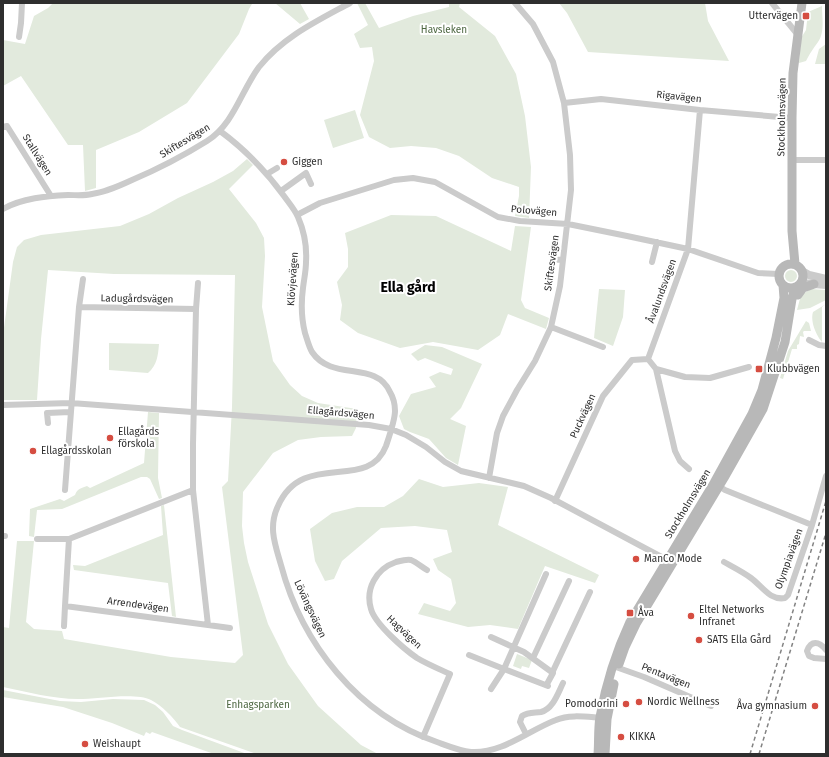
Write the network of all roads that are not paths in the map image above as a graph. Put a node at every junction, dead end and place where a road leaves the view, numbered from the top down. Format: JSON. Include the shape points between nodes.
{"nodes":[{"id":1,"x":22,"y":3,"type":"edge"},
{"id":2,"x":348,"y":3,"type":"edge"},
{"id":3,"x":515,"y":3,"type":"edge"},
{"id":4,"x":772,"y":3,"type":"edge"},
{"id":5,"x":802,"y":3,"type":"edge"},
{"id":6,"x":798,"y":35,"type":"junction"},
{"id":7,"x":19,"y":37,"type":"dead end"},
{"id":8,"x":564,"y":103,"type":"junction"},
{"id":9,"x":700,"y":110,"type":"junction"},
{"id":10,"x":792,"y":118,"type":"junction"},
{"id":11,"x":3,"y":119,"type":"edge"},
{"id":12,"x":5,"y":126,"type":"edge"},
{"id":13,"x":220,"y":131,"type":"junction"},
{"id":14,"x":792,"y":160,"type":"junction"},
{"id":15,"x":826,"y":160,"type":"edge"},
{"id":16,"x":277,"y":168,"type":"dead end"},
{"id":17,"x":267,"y":174,"type":"junction"},
{"id":18,"x":311,"y":184,"type":"dead end"},
{"id":19,"x":281,"y":192,"type":"junction"},
{"id":20,"x":51,"y":196,"type":"junction"},
{"id":21,"x":3,"y":209,"type":"edge"},
{"id":22,"x":297,"y":215,"type":"junction"},
{"id":23,"x":568,"y":224,"type":"junction"},
{"id":24,"x":657,"y":242,"type":"junction"},
{"id":25,"x":688,"y":248,"type":"junction"},
{"id":26,"x":563,"y":259,"type":"junction"},
{"id":27,"x":652,"y":262,"type":"dead end"},
{"id":28,"x":551,"y":263,"type":"dead end"},
{"id":29,"x":791,"y":264,"type":"junction"},
{"id":30,"x":802,"y":270,"type":"junction"},
{"id":31,"x":779,"y":274,"type":"junction"},
{"id":32,"x":83,"y":278,"type":"dead end"},
{"id":33,"x":826,"y":279,"type":"edge"},
{"id":34,"x":198,"y":282,"type":"dead end"},
{"id":35,"x":814,"y":284,"type":"junction"},
{"id":36,"x":783,"y":285,"type":"junction"},
{"id":37,"x":798,"y":285,"type":"junction"},
{"id":38,"x":826,"y":285,"type":"edge"},
{"id":39,"x":79,"y":307,"type":"junction"},
{"id":40,"x":196,"y":309,"type":"junction"},
{"id":41,"x":551,"y":327,"type":"junction"},
{"id":42,"x":788,"y":327,"type":"junction"},
{"id":43,"x":809,"y":340,"type":"dead end"},
{"id":44,"x":826,"y":346,"type":"edge"},
{"id":45,"x":603,"y":347,"type":"dead end"},
{"id":46,"x":648,"y":359,"type":"junction"},
{"id":47,"x":749,"y":367,"type":"dead end"},
{"id":48,"x":656,"y":369,"type":"junction"},
{"id":49,"x":71,"y":403,"type":"junction"},
{"id":50,"x":3,"y":405,"type":"edge"},
{"id":51,"x":194,"y":411,"type":"junction"},
{"id":52,"x":70,"y":412,"type":"junction"},
{"id":53,"x":48,"y":424,"type":"dead end"},
{"id":54,"x":391,"y":429,"type":"junction"},
{"id":55,"x":689,"y":469,"type":"dead end"},
{"id":56,"x":826,"y":476,"type":"edge"},
{"id":57,"x":490,"y":478,"type":"junction"},
{"id":58,"x":717,"y":485,"type":"junction"},
{"id":59,"x":65,"y":490,"type":"dead end"},
{"id":60,"x":193,"y":490,"type":"junction"},
{"id":61,"x":555,"y":500,"type":"junction"},
{"id":62,"x":812,"y":525,"type":"junction"},
{"id":63,"x":37,"y":539,"type":"dead end"},
{"id":64,"x":69,"y":539,"type":"junction"},
{"id":65,"x":670,"y":562,"type":"junction"},
{"id":66,"x":724,"y":562,"type":"dead end"},
{"id":67,"x":427,"y":570,"type":"dead end"},
{"id":68,"x":546,"y":574,"type":"dead end"},
{"id":69,"x":570,"y":581,"type":"dead end"},
{"id":70,"x":590,"y":592,"type":"dead end"},
{"id":71,"x":65,"y":606,"type":"junction"},
{"id":72,"x":208,"y":625,"type":"junction"},
{"id":73,"x":64,"y":626,"type":"dead end"},
{"id":74,"x":230,"y":628,"type":"dead end"},
{"id":75,"x":491,"y":637,"type":"dead end"},
{"id":76,"x":513,"y":647,"type":"junction"},
{"id":77,"x":826,"y":650,"type":"edge"},
{"id":78,"x":469,"y":655,"type":"dead end"},
{"id":79,"x":533,"y":658,"type":"junction"},
{"id":80,"x":826,"y":659,"type":"edge"},
{"id":81,"x":615,"y":667,"type":"junction"},
{"id":82,"x":504,"y":670,"type":"junction"},
{"id":83,"x":553,"y":673,"type":"junction"},
{"id":84,"x":563,"y":684,"type":"dead end"},
{"id":85,"x":548,"y":686,"type":"junction"},
{"id":86,"x":491,"y":689,"type":"dead end"},
{"id":87,"x":559,"y":692,"type":"junction"},
{"id":88,"x":711,"y":706,"type":"dead end"},
{"id":89,"x":604,"y":718,"type":"junction"},
{"id":90,"x":526,"y":734,"type":"junction"},
{"id":91,"x":423,"y":737,"type":"junction"},
{"id":92,"x":467,"y":753,"type":"edge"},
{"id":93,"x":598,"y":754,"type":"edge"},
{"id":94,"x":605,"y":754,"type":"edge"}],
"edges":[{"from":1,"to":7,"type":"street"},
{"from":2,"to":13,"type":"street","name":"Skiftesvägen","via":[[298,32],[271,53],[258,68],[230,119]]},
{"from":3,"to":8,"type":"street","name":"Skiftesvägen","via":[[533,24],[545,44],[553,62]]},
{"from":4,"to":6,"type":"street"},
{"from":5,"to":6,"type":"main road","name":"Stockholmsvägen"},
{"from":6,"to":10,"type":"main road","name":"Stockholmsvägen","via":[[793,73]]},
{"from":8,"to":9,"type":"street","name":"Rigavägen","via":[[601,99]]},
{"from":8,"to":23,"type":"street","name":"Skiftesvägen","via":[[570,155],[571,190]]},
{"from":9,"to":10,"type":"street","name":"Rigavägen"},
{"from":9,"to":25,"type":"street","name":"Åvalundsvägen"},
{"from":10,"to":14,"type":"main road","name":"Stockholmsvägen"},
{"from":11,"to":12,"type":"street","name":"Stallvägen"},
{"from":12,"to":20,"type":"street","name":"Stallvägen"},
{"from":13,"to":17,"type":"street","name":"Klövjevägen","via":[[253,158]]},
{"from":13,"to":20,"type":"street","name":"Skiftesvägen","via":[[160,168],[115,188],[92,194]]},
{"from":14,"to":15,"type":"street"},
{"from":14,"to":29,"type":"main road","name":"Stockholmsvägen"},
{"from":16,"to":17,"type":"street"},
{"from":17,"to":19,"type":"street","name":"Klövjevägen"},
{"from":18,"to":19,"type":"street","via":[[306,173]]},
{"from":19,"to":22,"type":"street","name":"Klövjevägen"},
{"from":20,"to":21,"type":"street","name":"Skiftesvägen","via":[[9,205]]},
{"from":22,"to":23,"type":"street","name":"Polovägen","via":[[320,203],[394,180],[413,178],[435,182],[498,217],[520,222]]},
{"from":22,"to":54,"type":"street","name":"Klövjevägen","via":[[304,236],[306,262],[301,305],[302,320],[312,353],[329,367],[378,376],[385,383],[393,399],[395,410]]},
{"from":23,"to":24,"type":"street","name":"Polovägen"},
{"from":23,"to":26,"type":"street","name":"Skiftesvägen"},
{"from":24,"to":25,"type":"street","name":"Polovägen"},
{"from":24,"to":27,"type":"street"},
{"from":25,"to":31,"type":"street","name":"Polovägen","via":[[758,273]]},
{"from":25,"to":46,"type":"street","name":"Åvalundsvägen"},
{"from":26,"to":28,"type":"street"},
{"from":26,"to":41,"type":"street","name":"Skiftesvägen"},
{"from":29,"to":30,"type":"main road"},
{"from":29,"to":31,"type":"main road","via":[[780,270]]},
{"from":30,"to":33,"type":"street"},
{"from":30,"to":37,"type":"main road","via":[[804,277]]},
{"from":31,"to":36,"type":"main road"},
{"from":32,"to":39,"type":"street"},
{"from":34,"to":40,"type":"street"},
{"from":35,"to":37,"type":"street"},
{"from":35,"to":38,"type":"street"},
{"from":35,"to":42,"type":"main road","via":[[803,288],[798,294]]},
{"from":36,"to":37,"type":"main road","via":[[791,288]]},
{"from":36,"to":58,"type":"main road","name":"Stockholmsvägen","via":[[782,312],[762,390]]},
{"from":37,"to":42,"type":"main road","name":"Stockholmsvägen","via":[[792,299]]},
{"from":39,"to":40,"type":"street","name":"Ladugårdsvägen"},
{"from":39,"to":49,"type":"street"},
{"from":40,"to":51,"type":"street"},
{"from":41,"to":45,"type":"street"},
{"from":41,"to":57,"type":"street","name":"Skiftesvägen","via":[[503,416],[497,433]]},
{"from":42,"to":58,"type":"main road","name":"Stockholmsvägen","via":[[786,342],[762,409],[746,440]]},
{"from":43,"to":44,"type":"street"},
{"from":46,"to":48,"type":"street"},
{"from":46,"to":61,"type":"street","name":"Puckvägen","via":[[632,360],[603,396]]},
{"from":47,"to":48,"type":"street","via":[[710,378],[685,377]]},
{"from":48,"to":55,"type":"street","via":[[674,451]]},
{"from":49,"to":50,"type":"street","name":"Ellagårdsvägen"},
{"from":49,"to":51,"type":"street","name":"Ellagårdsvägen"},
{"from":49,"to":52,"type":"street"},
{"from":51,"to":54,"type":"street","name":"Ellagårdsvägen","via":[[370,424]]},
{"from":51,"to":60,"type":"street"},
{"from":52,"to":53,"type":"street","via":[[47,412]]},
{"from":52,"to":59,"type":"street"},
{"from":54,"to":57,"type":"street","name":"Ellagårdsvägen","via":[[426,447],[454,468]]},
{"from":54,"to":91,"type":"street","name":"Lövängsvägen","via":[[386,446],[373,465],[363,469],[311,476],[291,487],[278,505],[272,526],[285,580],[316,646],[333,669],[365,700],[405,729]]},
{"from":56,"to":62,"type":"street","name":"Olympiavägen"},
{"from":57,"to":61,"type":"street","name":"Ellagårdsvägen","via":[[524,486]]},
{"from":58,"to":62,"type":"street","name":"Olympiavägen"},
{"from":58,"to":65,"type":"main road","name":"Stockholmsvägen"},
{"from":60,"to":64,"type":"street"},
{"from":60,"to":72,"type":"street"},
{"from":61,"to":65,"type":"street","name":"Ellagårdsvägen"},
{"from":62,"to":66,"type":"street","name":"Olympiavägen","via":[[785,598],[770,595],[751,578]]},
{"from":63,"to":64,"type":"street"},
{"from":64,"to":71,"type":"street"},
{"from":65,"to":81,"type":"main road","name":"Stockholmsvägen"},
{"from":67,"to":91,"type":"street","name":"Hagvägen","via":[[411,560],[392,563],[378,573],[370,590],[374,616],[389,634],[417,657],[450,674]]},
{"from":68,"to":76,"type":"street"},
{"from":69,"to":79,"type":"street"},
{"from":70,"to":83,"type":"street"},
{"from":71,"to":72,"type":"street","name":"Arrendevägen"},
{"from":71,"to":73,"type":"street"},
{"from":72,"to":74,"type":"street","name":"Arrendevägen"},
{"from":75,"to":76,"type":"street"},
{"from":76,"to":79,"type":"street"},
{"from":76,"to":82,"type":"street"},
{"from":77,"to":80,"type":"street","via":[[818,643],[813,643],[807,651],[809,656]]},
{"from":78,"to":82,"type":"street"},
{"from":79,"to":83,"type":"street"},
{"from":81,"to":88,"type":"street","name":"Pentavägen"},
{"from":81,"to":89,"type":"main road","name":"Stockholmsvägen"},
{"from":82,"to":85,"type":"street"},
{"from":82,"to":86,"type":"street"},
{"from":83,"to":85,"type":"street"},
{"from":84,"to":87,"type":"street"},
{"from":85,"to":87,"type":"street"},
{"from":87,"to":90,"type":"street","via":[[546,710],[522,716],[520,722]]},
{"from":89,"to":90,"type":"street","name":"Lövängsvägen","via":[[557,719]]},
{"from":89,"to":93,"type":"main road","name":"Stockholmsvägen"},
{"from":89,"to":94,"type":"main road","name":"Stockholmsvägen"},
{"from":90,"to":92,"type":"street","name":"Lövängsvägen","via":[[507,744]]},
{"from":91,"to":92,"type":"street","name":"Lövängsvägen"}]}
